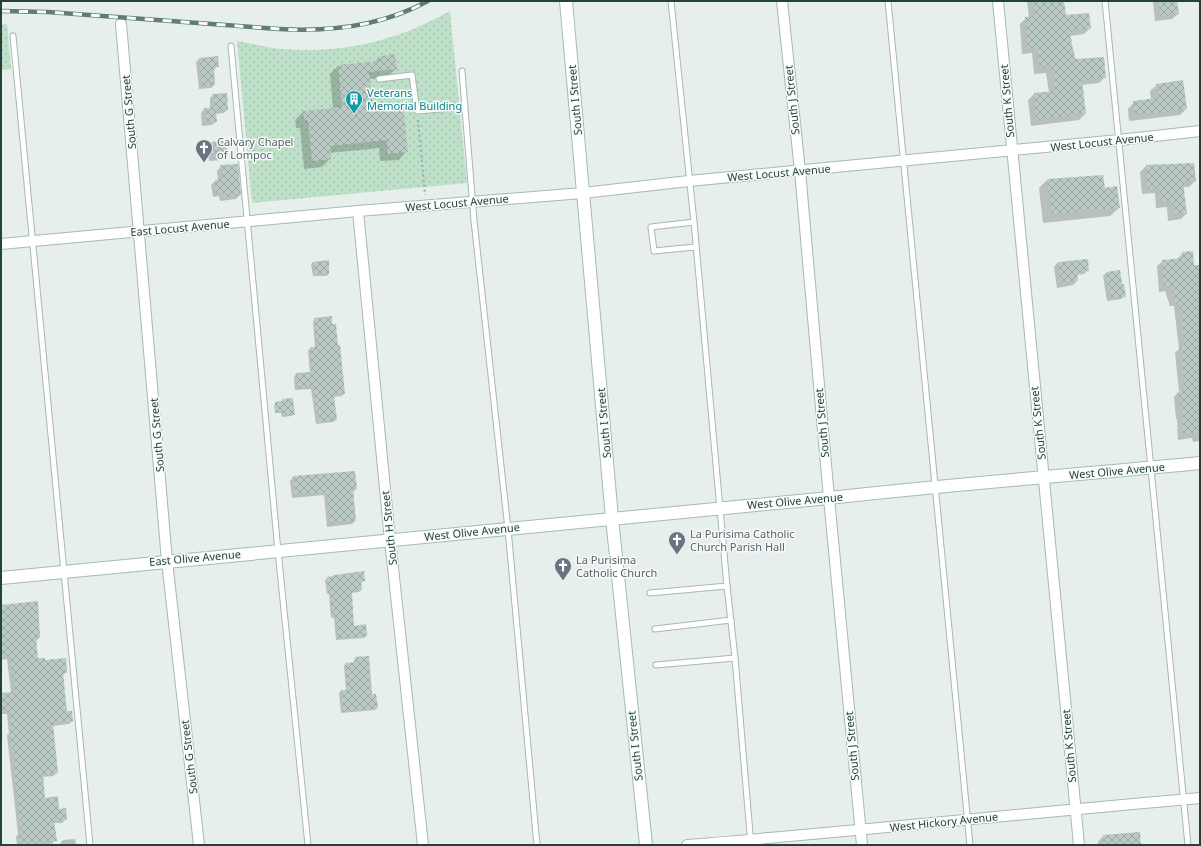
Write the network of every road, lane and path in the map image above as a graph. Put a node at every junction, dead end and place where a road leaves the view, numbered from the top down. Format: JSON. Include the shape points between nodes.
{"nodes":[{"id":1,"x":566,"y":1,"type":"edge"},
{"id":2,"x":671,"y":1,"type":"edge"},
{"id":3,"x":782,"y":1,"type":"edge"},
{"id":4,"x":888,"y":1,"type":"edge"},
{"id":5,"x":998,"y":1,"type":"edge"},
{"id":6,"x":1105,"y":1,"type":"edge"},
{"id":7,"x":121,"y":24,"type":"dead end"},
{"id":8,"x":13,"y":36,"type":"dead end"},
{"id":9,"x":231,"y":46,"type":"dead end"},
{"id":10,"x":462,"y":71,"type":"dead end"},
{"id":11,"x":379,"y":79,"type":"dead end"},
{"id":12,"x":465,"y":108,"type":"junction"},
{"id":13,"x":417,"y":111,"type":"junction"},
{"id":14,"x":1200,"y":131,"type":"edge"},
{"id":15,"x":1119,"y":140,"type":"junction"},
{"id":16,"x":1011,"y":151,"type":"junction"},
{"id":17,"x":903,"y":161,"type":"junction"},
{"id":18,"x":800,"y":171,"type":"junction"},
{"id":19,"x":689,"y":181,"type":"junction"},
{"id":20,"x":583,"y":193,"type":"junction"},
{"id":21,"x":473,"y":202,"type":"junction"},
{"id":22,"x":426,"y":206,"type":"junction"},
{"id":23,"x":358,"y":211,"type":"junction"},
{"id":24,"x":248,"y":222,"type":"junction"},
{"id":25,"x":694,"y":222,"type":"junction"},
{"id":26,"x":140,"y":231,"type":"junction"},
{"id":27,"x":33,"y":241,"type":"junction"},
{"id":28,"x":1,"y":244,"type":"edge"},
{"id":29,"x":695,"y":247,"type":"junction"},
{"id":30,"x":1200,"y":463,"type":"edge"},
{"id":31,"x":1151,"y":468,"type":"junction"},
{"id":32,"x":1043,"y":478,"type":"junction"},
{"id":33,"x":935,"y":486,"type":"junction"},
{"id":34,"x":829,"y":498,"type":"junction"},
{"id":35,"x":720,"y":508,"type":"junction"},
{"id":36,"x":612,"y":518,"type":"junction"},
{"id":37,"x":508,"y":529,"type":"junction"},
{"id":38,"x":390,"y":540,"type":"junction"},
{"id":39,"x":278,"y":551,"type":"junction"},
{"id":40,"x":167,"y":561,"type":"junction"},
{"id":41,"x":64,"y":571,"type":"junction"},
{"id":42,"x":1,"y":578,"type":"edge"},
{"id":43,"x":727,"y":586,"type":"junction"},
{"id":44,"x":650,"y":593,"type":"dead end"},
{"id":45,"x":731,"y":620,"type":"junction"},
{"id":46,"x":654,"y":628,"type":"dead end"},
{"id":47,"x":735,"y":658,"type":"junction"},
{"id":48,"x":656,"y":665,"type":"dead end"},
{"id":49,"x":1200,"y":798,"type":"edge"},
{"id":50,"x":1184,"y":800,"type":"junction"},
{"id":51,"x":1075,"y":809,"type":"junction"},
{"id":52,"x":968,"y":819,"type":"junction"},
{"id":53,"x":860,"y":830,"type":"junction"},
{"id":54,"x":751,"y":842,"type":"edge"},
{"id":55,"x":90,"y":845,"type":"edge"},
{"id":56,"x":199,"y":845,"type":"edge"},
{"id":57,"x":308,"y":845,"type":"edge"},
{"id":58,"x":423,"y":845,"type":"edge"},
{"id":59,"x":537,"y":845,"type":"edge"},
{"id":60,"x":646,"y":845,"type":"edge"},
{"id":61,"x":687,"y":845,"type":"edge"},
{"id":62,"x":862,"y":845,"type":"edge"},
{"id":63,"x":970,"y":845,"type":"edge"},
{"id":64,"x":1079,"y":845,"type":"edge"},
{"id":65,"x":1188,"y":845,"type":"edge"}],
"edges":[{"from":1,"to":20,"type":"street","name":"South I Street"},
{"from":2,"to":19,"type":"lane"},
{"from":3,"to":18,"type":"street","name":"South J Street"},
{"from":4,"to":17,"type":"lane"},
{"from":5,"to":16,"type":"street","name":"South K Street"},
{"from":6,"to":15,"type":"lane"},
{"from":7,"to":26,"type":"street","name":"South G Street"},
{"from":8,"to":27,"type":"lane"},
{"from":9,"to":24,"type":"lane"},
{"from":10,"to":12,"type":"lane"},
{"from":11,"to":13,"type":"lane","via":[[412,75]]},
{"from":12,"to":13,"type":"lane"},
{"from":12,"to":21,"type":"lane"},
{"from":13,"to":22,"type":"path"},
{"from":14,"to":15,"type":"street","name":"West Locust Avenue"},
{"from":15,"to":16,"type":"street","name":"West Locust Avenue"},
{"from":15,"to":31,"type":"lane"},
{"from":16,"to":17,"type":"street","name":"West Locust Avenue"},
{"from":16,"to":32,"type":"street","name":"South K Street"},
{"from":17,"to":18,"type":"street","name":"West Locust Avenue"},
{"from":17,"to":33,"type":"lane"},
{"from":18,"to":19,"type":"street","name":"West Locust Avenue"},
{"from":18,"to":34,"type":"street","name":"South J Street"},
{"from":19,"to":20,"type":"street","name":"West Locust Avenue"},
{"from":19,"to":25,"type":"lane"},
{"from":20,"to":21,"type":"street","name":"West Locust Avenue"},
{"from":20,"to":36,"type":"street","name":"South I Street"},
{"from":21,"to":22,"type":"street","name":"West Locust Avenue"},
{"from":21,"to":37,"type":"lane"},
{"from":22,"to":23,"type":"street","name":"West Locust Avenue"},
{"from":23,"to":24,"type":"street","name":"East Locust Avenue"},
{"from":23,"to":38,"type":"street","name":"South H Street"},
{"from":24,"to":26,"type":"street","name":"East Locust Avenue"},
{"from":24,"to":39,"type":"lane"},
{"from":25,"to":29,"type":"lane"},
{"from":25,"to":29,"type":"lane","via":[[651,227],[654,251]]},
{"from":26,"to":27,"type":"street","name":"East Locust Avenue"},
{"from":26,"to":40,"type":"street","name":"South G Street"},
{"from":27,"to":28,"type":"street","name":"East Locust Avenue"},
{"from":27,"to":41,"type":"lane"},
{"from":29,"to":35,"type":"lane"},
{"from":30,"to":31,"type":"street","name":"West Olive Avenue"},
{"from":31,"to":32,"type":"street","name":"West Olive Avenue"},
{"from":31,"to":50,"type":"lane"},
{"from":32,"to":33,"type":"street","name":"West Olive Avenue"},
{"from":32,"to":51,"type":"street","name":"South K Street"},
{"from":33,"to":34,"type":"street","name":"West Olive Avenue"},
{"from":33,"to":52,"type":"lane"},
{"from":34,"to":35,"type":"street","name":"West Olive Avenue"},
{"from":34,"to":53,"type":"street","name":"South J Street"},
{"from":35,"to":36,"type":"street","name":"West Olive Avenue"},
{"from":35,"to":43,"type":"lane"},
{"from":36,"to":37,"type":"street","name":"West Olive Avenue"},
{"from":36,"to":60,"type":"street","name":"South I Street"},
{"from":37,"to":38,"type":"street","name":"West Olive Avenue"},
{"from":37,"to":59,"type":"lane"},
{"from":38,"to":39,"type":"street","name":"East Olive Avenue"},
{"from":38,"to":58,"type":"street","name":"South H Street"},
{"from":39,"to":40,"type":"street","name":"East Olive Avenue"},
{"from":39,"to":57,"type":"lane"},
{"from":40,"to":41,"type":"street","name":"East Olive Avenue"},
{"from":40,"to":56,"type":"street","name":"South G Street"},
{"from":41,"to":42,"type":"street","name":"East Olive Avenue"},
{"from":41,"to":55,"type":"lane"},
{"from":43,"to":44,"type":"lane"},
{"from":43,"to":45,"type":"lane"},
{"from":45,"to":46,"type":"lane"},
{"from":45,"to":47,"type":"lane"},
{"from":47,"to":48,"type":"lane"},
{"from":47,"to":54,"type":"lane"},
{"from":49,"to":50,"type":"street","name":"West Hickory Avenue"},
{"from":50,"to":51,"type":"street","name":"West Hickory Avenue"},
{"from":50,"to":65,"type":"lane"},
{"from":51,"to":52,"type":"street","name":"West Hickory Avenue"},
{"from":51,"to":64,"type":"street","name":"South K Street"},
{"from":52,"to":53,"type":"street","name":"West Hickory Avenue"},
{"from":52,"to":63,"type":"lane"},
{"from":53,"to":54,"type":"street","name":"West Hickory Avenue"},
{"from":53,"to":62,"type":"street","name":"South J Street"},
{"from":54,"to":61,"type":"street","name":"West Hickory Avenue"}]}
